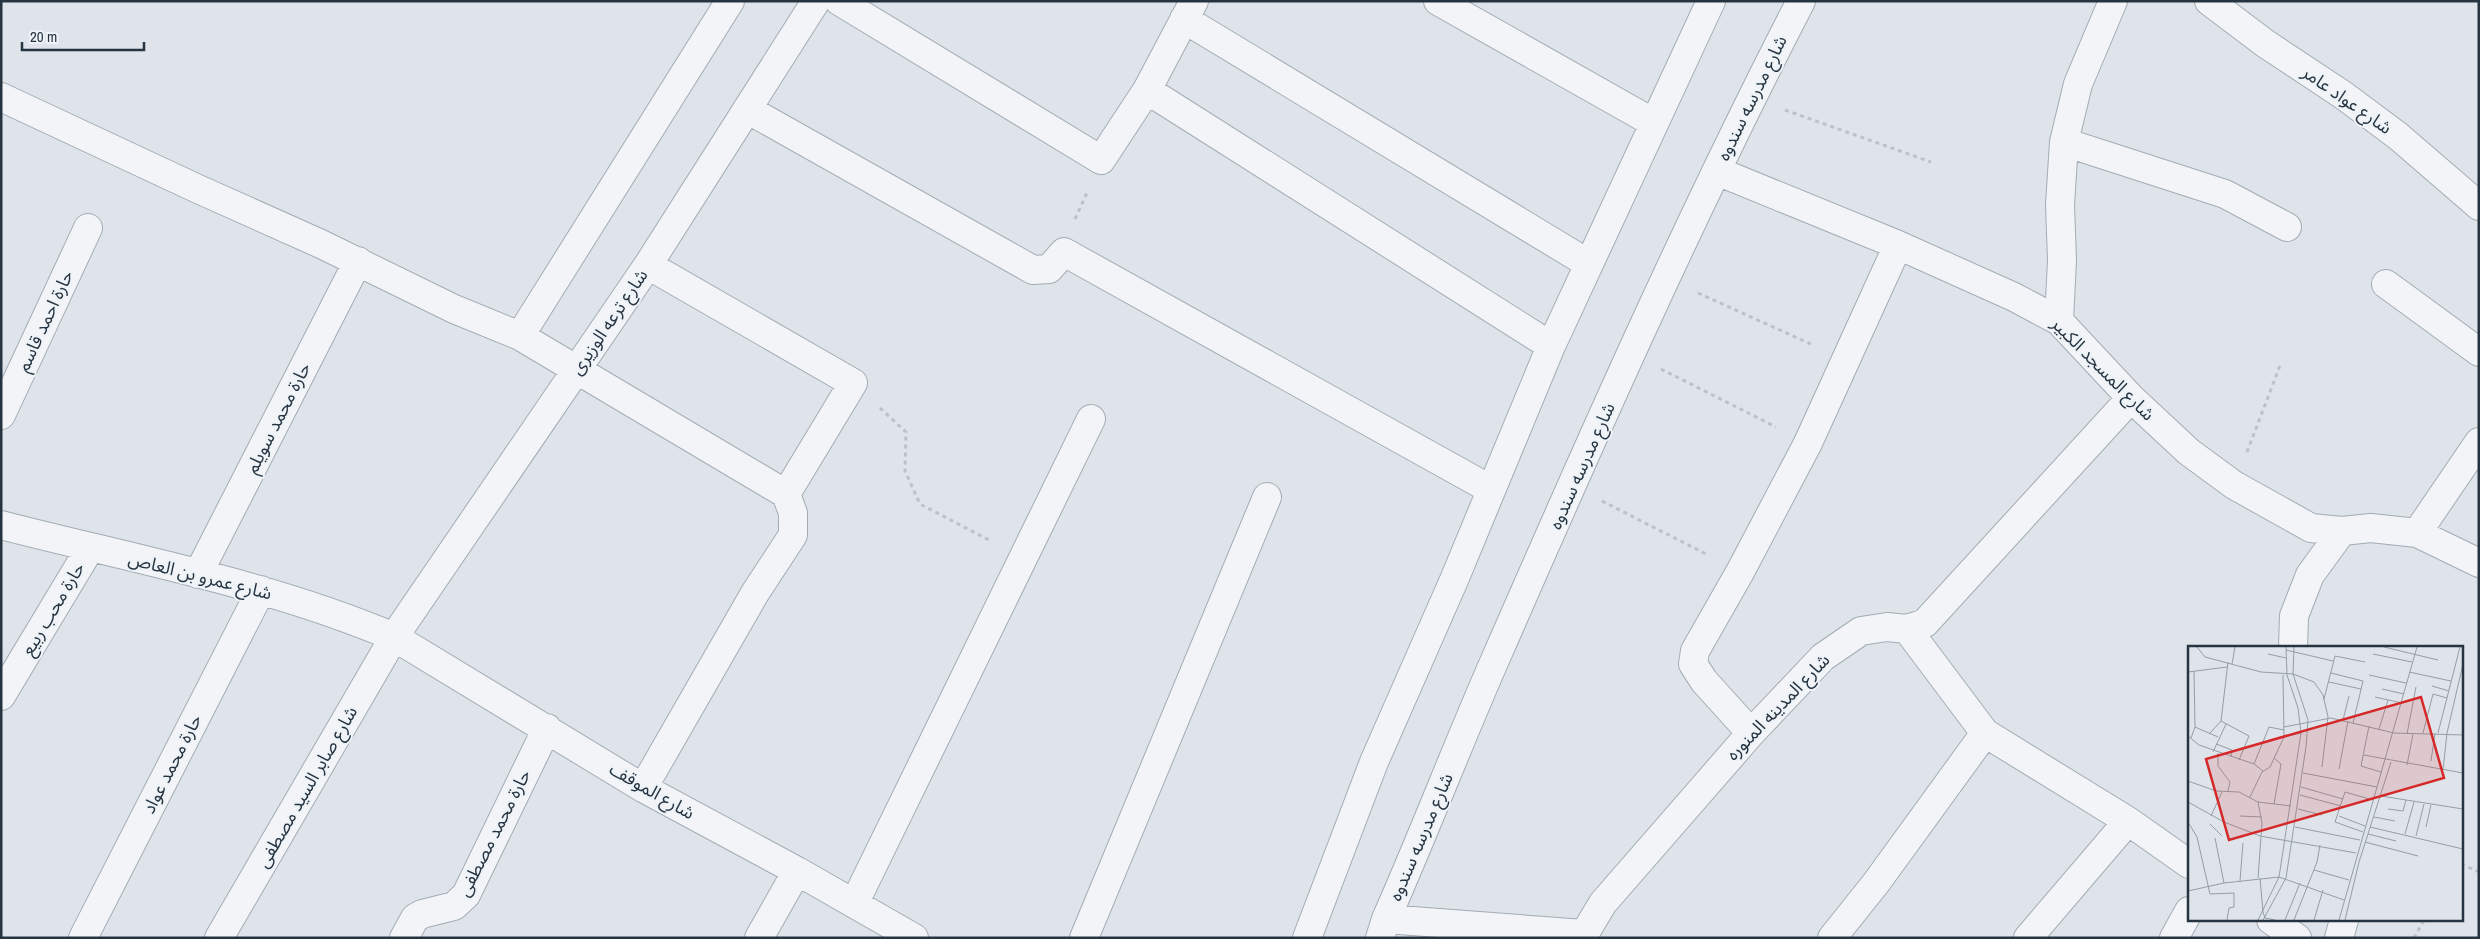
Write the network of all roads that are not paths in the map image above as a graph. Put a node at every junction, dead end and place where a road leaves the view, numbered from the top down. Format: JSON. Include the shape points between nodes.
{"nodes":[{"id":1,"x":816,"y":1,"type":"edge"},
{"id":2,"x":839,"y":1,"type":"edge"},
{"id":3,"x":1438,"y":1,"type":"edge"},
{"id":4,"x":1711,"y":1,"type":"edge"},
{"id":5,"x":1801,"y":1,"type":"edge"},
{"id":6,"x":2113,"y":1,"type":"edge"},
{"id":7,"x":2209,"y":1,"type":"edge"},
{"id":8,"x":722,"y":4,"type":"edge"},
{"id":9,"x":1189,"y":10,"type":"edge"},
{"id":10,"x":1147,"y":90,"type":"junction"},
{"id":11,"x":1,"y":97,"type":"edge"},
{"id":12,"x":747,"y":109,"type":"junction"},
{"id":13,"x":1654,"y":123,"type":"junction"},
{"id":14,"x":2064,"y":142,"type":"junction"},
{"id":15,"x":1717,"y":171,"type":"junction"},
{"id":16,"x":2479,"y":206,"type":"edge"},
{"id":17,"x":2287,"y":227,"type":"dead end"},
{"id":18,"x":88,"y":228,"type":"dead end"},
{"id":19,"x":1898,"y":245,"type":"junction"},
{"id":20,"x":358,"y":261,"type":"junction"},
{"id":21,"x":1589,"y":264,"type":"junction"},
{"id":22,"x":648,"y":265,"type":"junction"},
{"id":23,"x":2386,"y":284,"type":"dead end"},
{"id":24,"x":2059,"y":321,"type":"junction"},
{"id":25,"x":520,"y":336,"type":"junction"},
{"id":26,"x":1551,"y":346,"type":"junction"},
{"id":27,"x":2479,"y":352,"type":"edge"},
{"id":28,"x":576,"y":370,"type":"junction"},
{"id":29,"x":2131,"y":398,"type":"junction"},
{"id":30,"x":1,"y":415,"type":"edge"},
{"id":31,"x":1091,"y":419,"type":"dead end"},
{"id":32,"x":2479,"y":442,"type":"edge"},
{"id":33,"x":1490,"y":490,"type":"junction"},
{"id":34,"x":786,"y":494,"type":"junction"},
{"id":35,"x":1267,"y":496,"type":"dead end"},
{"id":36,"x":1,"y":525,"type":"edge"},
{"id":37,"x":2342,"y":531,"type":"junction"},
{"id":38,"x":2417,"y":533,"type":"junction"},
{"id":39,"x":90,"y":548,"type":"junction"},
{"id":40,"x":2479,"y":563,"type":"edge"},
{"id":41,"x":198,"y":574,"type":"junction"},
{"id":42,"x":261,"y":590,"type":"junction"},
{"id":43,"x":1907,"y":629,"type":"junction"},
{"id":44,"x":394,"y":637,"type":"junction"},
{"id":45,"x":2293,"y":646,"type":"edge"},
{"id":46,"x":1,"y":696,"type":"edge"},
{"id":47,"x":547,"y":728,"type":"junction"},
{"id":48,"x":1751,"y":733,"type":"junction"},
{"id":49,"x":1985,"y":733,"type":"junction"},
{"id":50,"x":643,"y":788,"type":"junction"},
{"id":51,"x":2128,"y":821,"type":"junction"},
{"id":52,"x":2188,"y":863,"type":"edge"},
{"id":53,"x":797,"y":871,"type":"junction"},
{"id":54,"x":854,"y":904,"type":"junction"},
{"id":55,"x":2188,"y":913,"type":"edge"},
{"id":56,"x":2274,"y":922,"type":"edge"},
{"id":57,"x":2343,"y":922,"type":"edge"},
{"id":58,"x":1383,"y":928,"type":"edge"},
{"id":59,"x":903,"y":935,"type":"edge"},
{"id":60,"x":224,"y":936,"type":"edge"},
{"id":61,"x":1583,"y":936,"type":"edge"},
{"id":62,"x":83,"y":938,"type":"edge"},
{"id":63,"x":404,"y":938,"type":"edge"},
{"id":64,"x":759,"y":938,"type":"edge"},
{"id":65,"x":1084,"y":938,"type":"edge"},
{"id":66,"x":1308,"y":938,"type":"edge"},
{"id":67,"x":1832,"y":938,"type":"edge"},
{"id":68,"x":2028,"y":938,"type":"edge"},
{"id":69,"x":2174,"y":938,"type":"edge"},
{"id":70,"x":2297,"y":938,"type":"edge"},
{"id":71,"x":2339,"y":938,"type":"edge"}],
"edges":[{"from":1,"to":12,"type":"street","name":"شارع ترعه الوزيرى"},
{"from":2,"to":10,"type":"street","via":[[1101,160]]},
{"from":3,"to":13,"type":"street"},
{"from":4,"to":13,"type":"street"},
{"from":5,"to":15,"type":"street","name":"شارع مدرسه سندوه"},
{"from":6,"to":14,"type":"street","via":[[2078,84]]},
{"from":7,"to":16,"type":"street","name":"شارع عواد عامر","via":[[2398,136]]},
{"from":8,"to":25,"type":"street"},
{"from":9,"to":10,"type":"street"},
{"from":9,"to":21,"type":"street"},
{"from":10,"to":26,"type":"street"},
{"from":11,"to":20,"type":"street"},
{"from":12,"to":22,"type":"street","name":"شارع ترعه الوزيرى"},
{"from":12,"to":33,"type":"street","via":[[1032,270],[1049,269],[1064,252]]},
{"from":13,"to":21,"type":"street"},
{"from":14,"to":17,"type":"street","via":[[2225,194]]},
{"from":14,"to":24,"type":"street"},
{"from":15,"to":19,"type":"street","name":"شارع المسجد الكبير"},
{"from":15,"to":58,"type":"street","name":"شارع مدرسه سندوه","via":[[1497,655]]},
{"from":18,"to":30,"type":"street","name":"حارة احمد قاسم"},
{"from":19,"to":24,"type":"street","name":"شارع المسجد الكبير"},
{"from":19,"to":48,"type":"street","via":[[1808,443],[1695,651],[1693,664],[1704,681]]},
{"from":20,"to":25,"type":"street"},
{"from":20,"to":41,"type":"street","name":"حارة محمد سويلم"},
{"from":21,"to":26,"type":"street"},
{"from":22,"to":28,"type":"street","name":"شارع ترعه الوزيرى"},
{"from":22,"to":34,"type":"street","via":[[853,383]]},
{"from":23,"to":27,"type":"street"},
{"from":24,"to":29,"type":"street","name":"شارع المسجد الكبير"},
{"from":25,"to":28,"type":"street"},
{"from":26,"to":33,"type":"street"},
{"from":28,"to":34,"type":"street"},
{"from":28,"to":44,"type":"street","name":"شارع ترعه الوزيرى"},
{"from":29,"to":37,"type":"street","name":"شارع المسجد الكبير","via":[[2189,452],[2234,485],[2311,528]]},
{"from":29,"to":43,"type":"street","name":"شارع المدينه المنوره","via":[[1925,623]]},
{"from":31,"to":54,"type":"street"},
{"from":32,"to":38,"type":"street"},
{"from":33,"to":66,"type":"street","via":[[1374,762]]},
{"from":34,"to":50,"type":"street","via":[[792,512],[793,535],[755,593]]},
{"from":35,"to":65,"type":"street"},
{"from":36,"to":39,"type":"street","name":"شارع عمرو بن العاص"},
{"from":37,"to":38,"type":"street","name":"شارع المسجد الكبير","via":[[2371,528]]},
{"from":37,"to":45,"type":"street","via":[[2310,575],[2294,616]]},
{"from":38,"to":40,"type":"street","name":"شارع المسجد الكبير"},
{"from":39,"to":41,"type":"street","name":"شارع عمرو بن العاص"},
{"from":39,"to":46,"type":"street","name":"حارة محب ربيع"},
{"from":41,"to":42,"type":"street","name":"شارع عمرو بن العاص"},
{"from":42,"to":44,"type":"street","name":"شارع عمرو بن العاص"},
{"from":42,"to":62,"type":"street","name":"حارة محمد عواد"},
{"from":43,"to":48,"type":"street","name":"شارع المدينه المنوره","via":[[1887,627],[1861,631],[1823,656]]},
{"from":43,"to":49,"type":"street"},
{"from":44,"to":47,"type":"street","name":"شارع الموقف"},
{"from":44,"to":60,"type":"street","name":"شارع صابر السيد مصطفى"},
{"from":47,"to":50,"type":"street","name":"شارع الموقف"},
{"from":47,"to":63,"type":"street","name":"حارة محمد مصطفى","via":[[466,895],[454,906],[415,918]]},
{"from":48,"to":61,"type":"street","name":"شارع المدينه المنوره","via":[[1603,903]]},
{"from":49,"to":51,"type":"street"},
{"from":49,"to":67,"type":"street"},
{"from":50,"to":53,"type":"street","name":"شارع الموقف"},
{"from":51,"to":52,"type":"street"},
{"from":51,"to":68,"type":"street"},
{"from":53,"to":54,"type":"street","name":"شارع الموقف"},
{"from":53,"to":64,"type":"street"},
{"from":54,"to":59,"type":"street","name":"شارع الموقف"},
{"from":55,"to":69,"type":"street"},
{"from":56,"to":70,"type":"street"},
{"from":57,"to":71,"type":"street"},
{"from":58,"to":61,"type":"street"}]}
